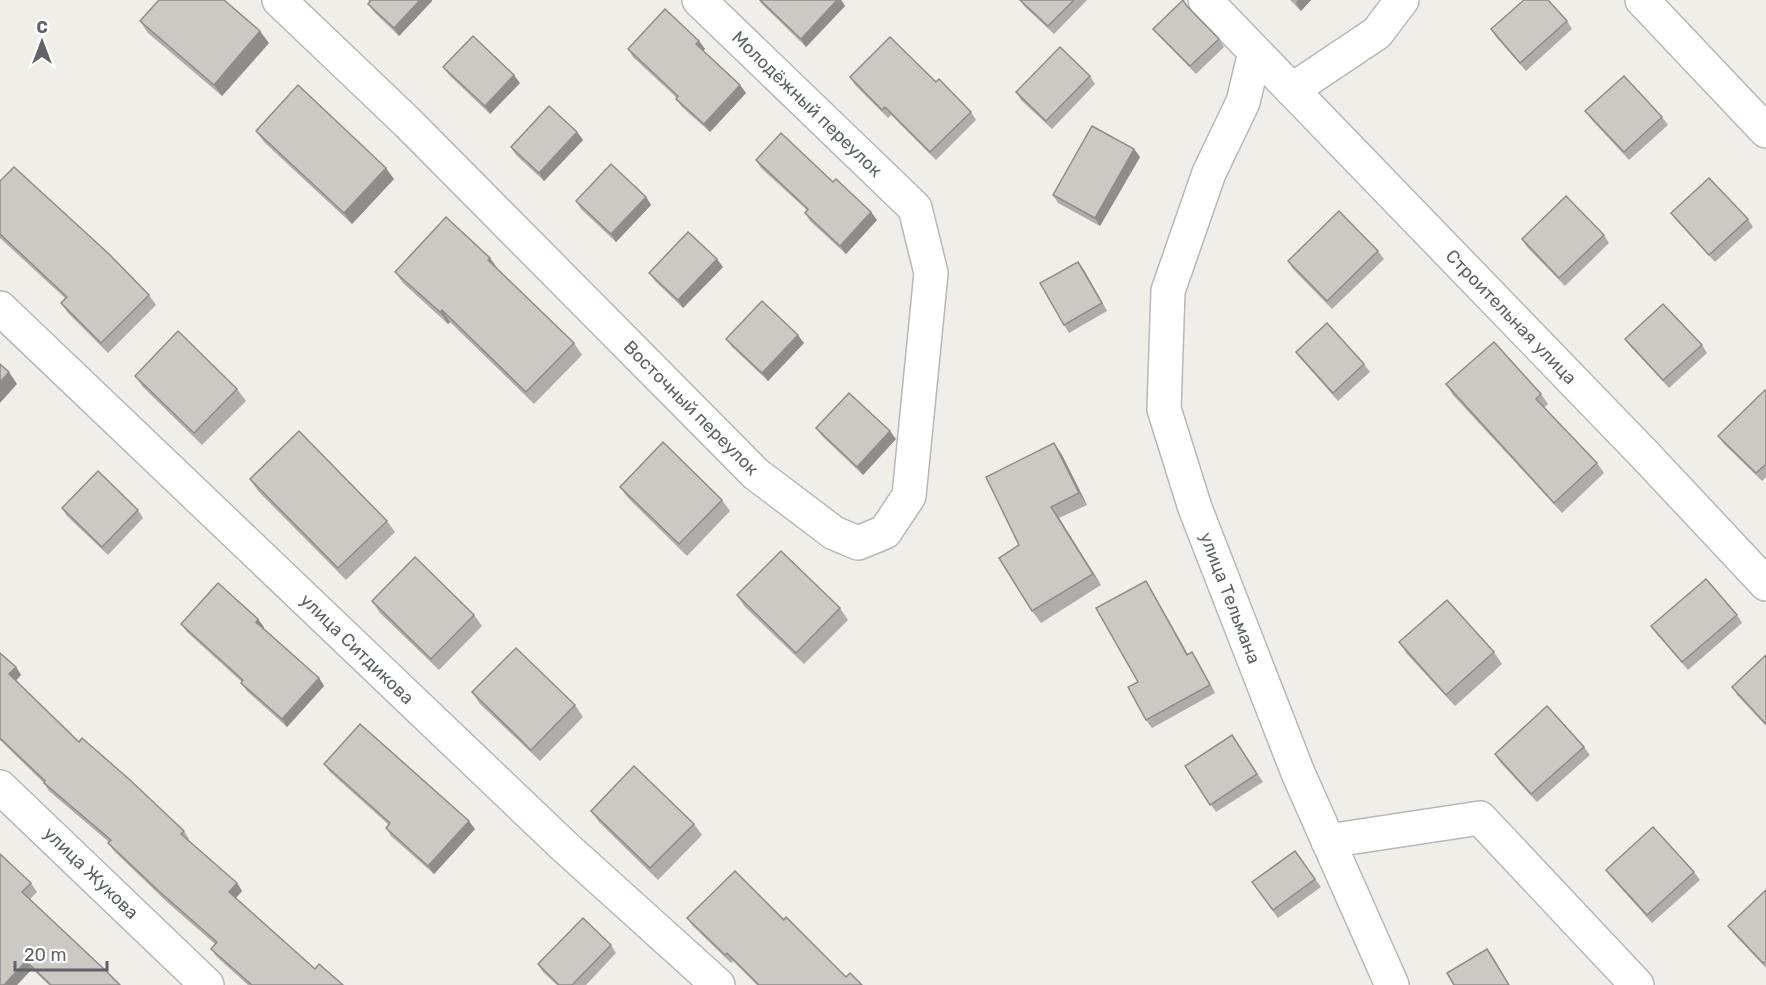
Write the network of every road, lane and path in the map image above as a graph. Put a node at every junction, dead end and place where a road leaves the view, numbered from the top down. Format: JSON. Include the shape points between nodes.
{"nodes":[{"id":1,"x":279,"y":0,"type":"edge"},
{"id":2,"x":699,"y":0,"type":"edge"},
{"id":3,"x":1205,"y":0,"type":"edge"},
{"id":4,"x":1401,"y":0,"type":"edge"},
{"id":5,"x":1642,"y":0,"type":"edge"},
{"id":6,"x":1255,"y":52,"type":"junction"},
{"id":7,"x":1292,"y":90,"type":"junction"},
{"id":8,"x":1766,"y":131,"type":"edge"},
{"id":9,"x":915,"y":208,"type":"joint"},
{"id":10,"x":0,"y":308,"type":"edge"},
{"id":11,"x":1766,"y":584,"type":"edge"},
{"id":12,"x":0,"y":787,"type":"edge"},
{"id":13,"x":1328,"y":841,"type":"junction"},
{"id":14,"x":207,"y":985,"type":"edge"},
{"id":15,"x":718,"y":985,"type":"edge"},
{"id":16,"x":1392,"y":985,"type":"edge"},
{"id":17,"x":1637,"y":985,"type":"edge"}],
"edges":[{"from":1,"to":9,"type":"street","name":"Восточный переулок","via":[[756,474],[834,533],[858,543],[885,532],[909,496],[931,273]]},
{"from":2,"to":9,"type":"street","name":"Молодёжный переулок"},
{"from":3,"to":6,"type":"street"},
{"from":4,"to":7,"type":"street","via":[[1377,33]]},
{"from":5,"to":8,"type":"street"},
{"from":6,"to":7,"type":"street","name":"Строительная улица"},
{"from":6,"to":13,"type":"street","name":"улица Тельмана","via":[[1243,102],[1209,173],[1168,291],[1164,409],[1200,519]]},
{"from":7,"to":11,"type":"street","name":"Строительная улица"},
{"from":10,"to":15,"type":"street","name":"улица Ситдикова","via":[[564,846]]},
{"from":12,"to":14,"type":"street","name":"улица Жукова"},
{"from":13,"to":16,"type":"street","name":"улица Тельмана"},
{"from":13,"to":17,"type":"street","via":[[1480,818]]}]}
